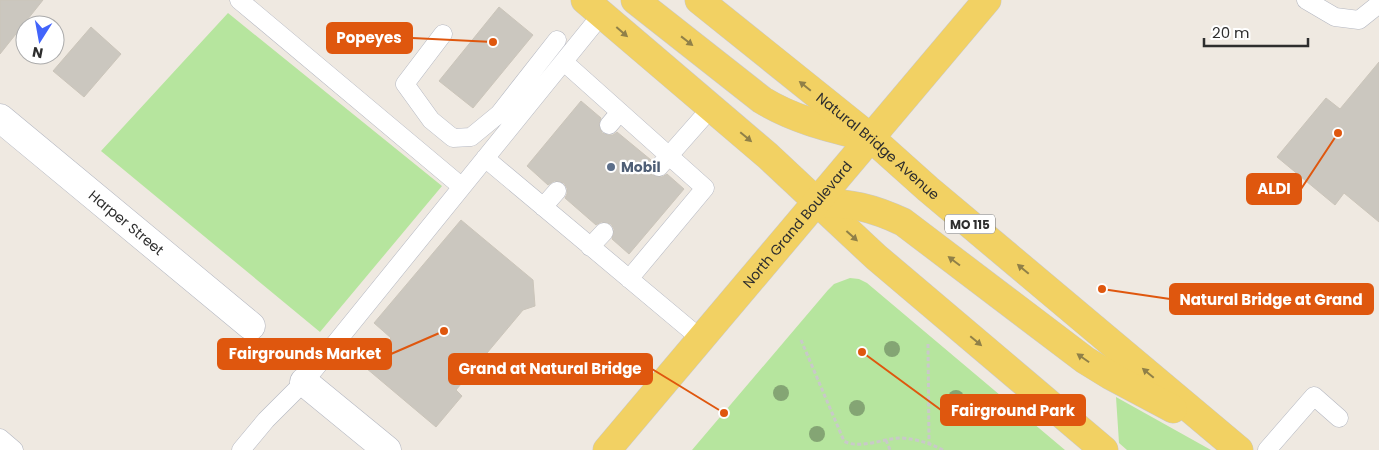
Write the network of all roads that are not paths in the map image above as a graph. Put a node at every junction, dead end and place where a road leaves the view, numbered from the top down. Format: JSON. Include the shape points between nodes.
{"nodes":[{"id":1,"x":239,"y":0,"type":"edge"},
{"id":2,"x":635,"y":0,"type":"edge"},
{"id":3,"x":699,"y":0,"type":"edge"},
{"id":4,"x":987,"y":0,"type":"edge"},
{"id":5,"x":1306,"y":0,"type":"edge"},
{"id":6,"x":1379,"y":4,"type":"edge"},
{"id":7,"x":593,"y":7,"type":"edge"},
{"id":8,"x":443,"y":34,"type":"dead end"},
{"id":9,"x":557,"y":40,"type":"dead end"},
{"id":10,"x":564,"y":62,"type":"junction"},
{"id":11,"x":711,"y":108,"type":"junction"},
{"id":12,"x":0,"y":118,"type":"edge"},
{"id":13,"x":870,"y":138,"type":"junction"},
{"id":14,"x":485,"y":158,"type":"junction"},
{"id":15,"x":664,"y":162,"type":"junction"},
{"id":16,"x":462,"y":187,"type":"junction"},
{"id":17,"x":556,"y":191,"type":"dead end"},
{"id":18,"x":817,"y":203,"type":"junction"},
{"id":19,"x":543,"y":207,"type":"junction"},
{"id":20,"x":604,"y":232,"type":"dead end"},
{"id":21,"x":590,"y":247,"type":"junction"},
{"id":22,"x":629,"y":279,"type":"junction"},
{"id":23,"x":250,"y":326,"type":"dead end"},
{"id":24,"x":700,"y":338,"type":"junction"},
{"id":25,"x":304,"y":382,"type":"junction"},
{"id":26,"x":1339,"y":418,"type":"dead end"},
{"id":27,"x":1218,"y":432,"type":"junction"},
{"id":28,"x":0,"y":438,"type":"edge"},
{"id":29,"x":14,"y":450,"type":"edge"},
{"id":30,"x":242,"y":450,"type":"edge"},
{"id":31,"x":387,"y":450,"type":"edge"},
{"id":32,"x":607,"y":450,"type":"edge"},
{"id":33,"x":1104,"y":450,"type":"edge"},
{"id":34,"x":1239,"y":450,"type":"edge"},
{"id":35,"x":1267,"y":450,"type":"edge"}],
"edges":[{"from":1,"to":16,"type":"lane"},
{"from":2,"to":13,"type":"main road","one_way":true,"via":[[769,104],[816,125]]},
{"from":13,"to":3,"type":"main road","name":"Natural Bridge Avenue","number":"MO 115","one_way":true},
{"from":4,"to":13,"type":"main road","name":"North Grand Boulevard"},
{"from":5,"to":6,"type":"lane","via":[[1335,17],[1359,20]]},
{"from":7,"to":10,"type":"lane"},
{"from":7,"to":11,"type":"main road","one_way":true},
{"from":8,"to":9,"type":"lane","via":[[405,84],[431,120],[453,138],[471,137],[499,114]]},
{"from":10,"to":14,"type":"lane"},
{"from":10,"to":15,"type":"lane","via":[[615,119]]},
{"from":11,"to":15,"type":"lane"},
{"from":11,"to":18,"type":"main road","one_way":true},
{"from":12,"to":23,"type":"street","name":"Harper Street"},
{"from":13,"to":18,"type":"main road","name":"North Grand Boulevard"},
{"from":27,"to":13,"type":"main road","name":"Natural Bridge Avenue","number":"MO 115","one_way":true},
{"from":14,"to":16,"type":"lane"},
{"from":14,"to":19,"type":"lane"},
{"from":15,"to":22,"type":"lane","via":[[705,188]]},
{"from":16,"to":25,"type":"lane"},
{"from":17,"to":19,"type":"lane"},
{"from":18,"to":24,"type":"main road","name":"North Grand Boulevard"},
{"from":27,"to":18,"type":"main road","one_way":true,"via":[[1085,360],[903,222],[853,204]]},
{"from":18,"to":33,"type":"main road","one_way":true,"via":[[884,264]]},
{"from":19,"to":21,"type":"lane"},
{"from":20,"to":21,"type":"lane"},
{"from":21,"to":22,"type":"lane"},
{"from":22,"to":24,"type":"lane"},
{"from":24,"to":32,"type":"main road","name":"North Grand Boulevard"},
{"from":25,"to":30,"type":"lane"},
{"from":25,"to":31,"type":"street"},
{"from":26,"to":35,"type":"lane","via":[[1314,396]]},
{"from":27,"to":34,"type":"main road","name":"Natural Bridge Avenue","number":"MO 115"},
{"from":28,"to":29,"type":"lane"}]}
